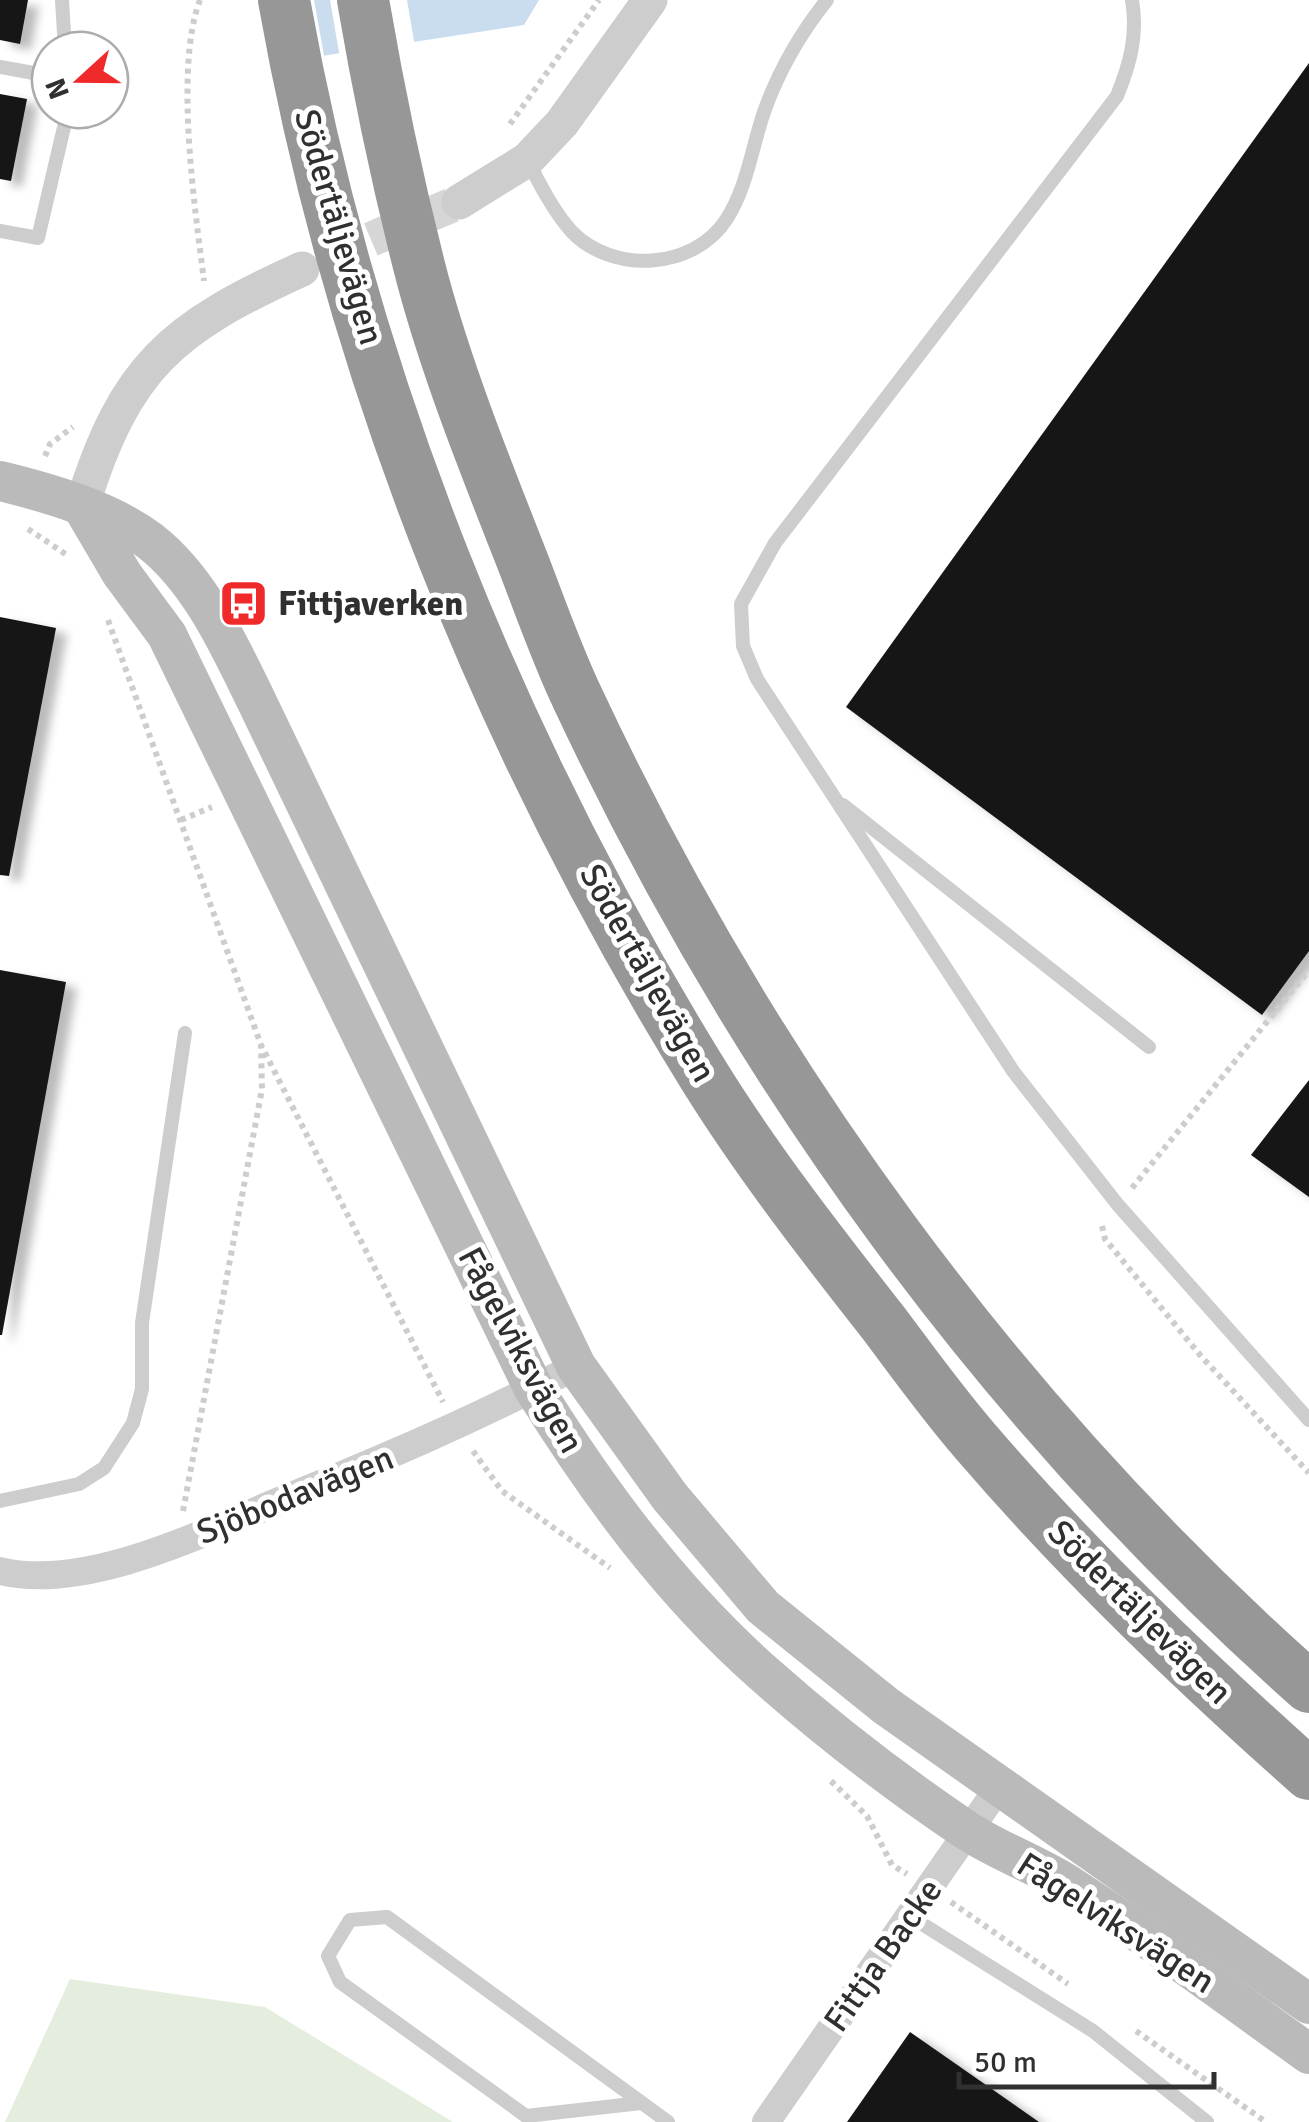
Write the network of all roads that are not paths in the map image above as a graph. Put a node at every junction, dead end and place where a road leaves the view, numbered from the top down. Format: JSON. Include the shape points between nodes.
{"nodes":[{"id":1,"x":62,"y":0,"type":"edge"},
{"id":2,"x":284,"y":0,"type":"edge"},
{"id":3,"x":363,"y":0,"type":"edge"},
{"id":4,"x":650,"y":0,"type":"edge"},
{"id":5,"x":827,"y":0,"type":"edge"},
{"id":6,"x":1132,"y":0,"type":"edge"},
{"id":7,"x":64,"y":30,"type":"edge"},
{"id":8,"x":0,"y":66,"type":"edge"},
{"id":9,"x":30,"y":72,"type":"edge"},
{"id":10,"x":63,"y":130,"type":"edge"},
{"id":11,"x":527,"y":160,"type":"junction"},
{"id":12,"x":460,"y":202,"type":"tunnel mouth"},
{"id":13,"x":0,"y":231,"type":"edge"},
{"id":14,"x":302,"y":269,"type":"tunnel mouth"},
{"id":15,"x":0,"y":481,"type":"edge"},
{"id":16,"x":82,"y":506,"type":"junction"},
{"id":17,"x":830,"y":795,"type":"junction"},
{"id":18,"x":184,"y":1033,"type":"dead end"},
{"id":19,"x":1150,"y":1047,"type":"dead end"},
{"id":20,"x":576,"y":1366,"type":"junction"},
{"id":21,"x":534,"y":1388,"type":"junction"},
{"id":22,"x":1309,"y":1420,"type":"edge"},
{"id":23,"x":0,"y":1501,"type":"edge"},
{"id":24,"x":0,"y":1571,"type":"edge"},
{"id":25,"x":1309,"y":1686,"type":"edge"},
{"id":26,"x":1309,"y":1774,"type":"edge"},
{"id":27,"x":999,"y":1786,"type":"junction"},
{"id":28,"x":968,"y":1831,"type":"junction"},
{"id":29,"x":911,"y":1917,"type":"junction"},
{"id":30,"x":1309,"y":2004,"type":"edge"},
{"id":31,"x":1309,"y":2054,"type":"edge"},
{"id":32,"x":641,"y":2102,"type":"junction"},
{"id":33,"x":668,"y":2122,"type":"edge"},
{"id":34,"x":766,"y":2122,"type":"edge"},
{"id":35,"x":1207,"y":2122,"type":"edge"}],
"edges":[{"from":1,"to":7,"type":"lane"},
{"from":2,"to":26,"type":"highway","name":"Södertäljevägen","via":[[300,88],[357,301],[417,486],[505,701],[607,905],[707,1082],[974,1440],[1160,1641]]},
{"from":3,"to":25,"type":"highway","name":"Södertäljevägen","via":[[424,284],[486,470],[576,695],[664,870],[768,1050],[883,1220],[1098,1479],[1201,1591]]},
{"from":4,"to":11,"type":"street","via":[[562,123]]},
{"from":5,"to":11,"type":"lane","via":[[780,71],[737,200],[724,224],[694,250],[636,261],[594,249],[572,232]]},
{"from":6,"to":17,"type":"lane","via":[[1131,62],[1117,96],[775,543],[742,604],[743,646],[758,680]]},
{"from":8,"to":9,"type":"lane"},
{"from":10,"to":13,"type":"lane","via":[[38,238]]},
{"from":11,"to":12,"type":"street"},
{"from":14,"to":16,"type":"street","via":[[227,303],[167,347],[121,410]]},
{"from":15,"to":16,"type":"main road","name":"Fågelviksvägen"},
{"from":16,"to":20,"type":"main road","name":"Fågelviksvägen","via":[[150,541],[212,616]]},
{"from":16,"to":21,"type":"main road","name":"Fågelviksvägen","via":[[166,635]]},
{"from":17,"to":19,"type":"lane"},
{"from":17,"to":22,"type":"lane","via":[[1013,1071],[1118,1205]]},
{"from":18,"to":23,"type":"lane","via":[[133,1423],[104,1468],[79,1484]]},
{"from":20,"to":21,"type":"street","name":"Sjöbodavägen"},
{"from":20,"to":27,"type":"main road","name":"Fågelviksvägen","via":[[670,1497],[763,1607]]},
{"from":21,"to":24,"type":"street","name":"Sjöbodavägen","via":[[457,1429],[172,1545],[94,1568],[24,1577]]},
{"from":21,"to":28,"type":"main road","name":"Fågelviksvägen","via":[[576,1456],[690,1601],[762,1672]]},
{"from":27,"to":28,"type":"street","name":"Fittja Backe"},
{"from":27,"to":30,"type":"main road","name":"Fågelviksvägen"},
{"from":28,"to":29,"type":"street","name":"Fittja Backe"},
{"from":28,"to":31,"type":"main road","name":"Fågelviksvägen","via":[[1069,1885]]},
{"from":29,"to":34,"type":"street","name":"Fittja Backe"},
{"from":29,"to":35,"type":"lane","via":[[1093,2031]]},
{"from":32,"to":32,"type":"lane","via":[[387,1917],[350,1920],[328,1956],[340,1982],[526,2116]]},
{"from":32,"to":33,"type":"lane"}]}
